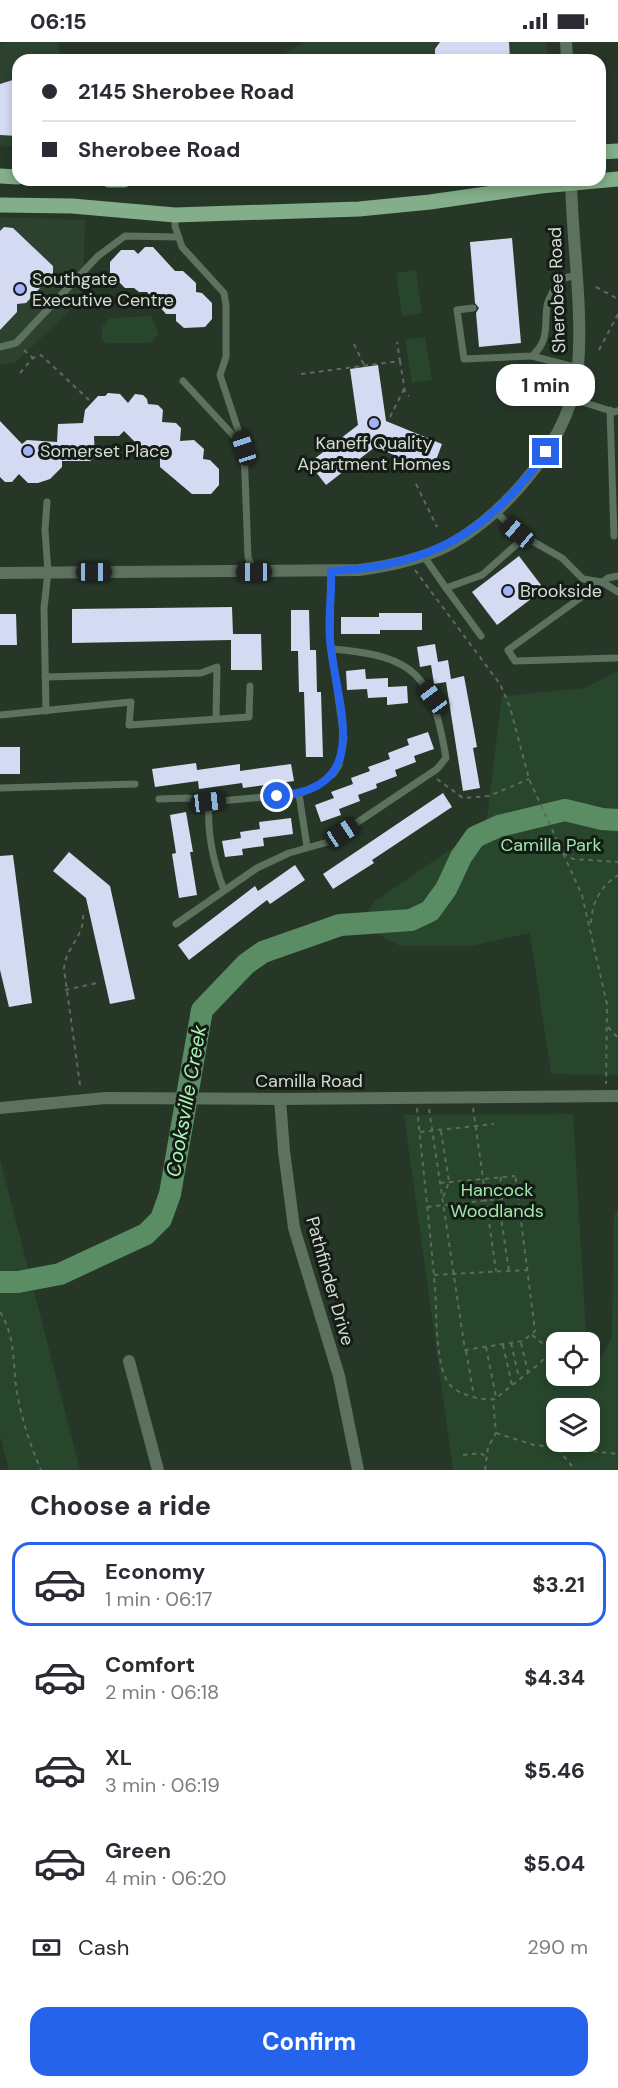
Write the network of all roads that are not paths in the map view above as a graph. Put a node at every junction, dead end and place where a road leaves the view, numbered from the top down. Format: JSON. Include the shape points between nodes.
{"nodes":[{"id":1,"x":543,"y":186,"type":"edge"},
{"id":2,"x":571,"y":186,"type":"edge"},
{"id":3,"x":0,"y":205,"type":"edge"},
{"id":4,"x":175,"y":215,"type":"junction"},
{"id":5,"x":178,"y":237,"type":"junction"},
{"id":6,"x":577,"y":275,"type":"junction"},
{"id":7,"x":473,"y":308,"type":"dead end"},
{"id":8,"x":0,"y":347,"type":"edge"},
{"id":9,"x":532,"y":356,"type":"junction"},
{"id":10,"x":578,"y":368,"type":"junction"},
{"id":11,"x":183,"y":381,"type":"dead end"},
{"id":12,"x":570,"y":399,"type":"junction"},
{"id":13,"x":614,"y":411,"type":"edge"},
{"id":14,"x":244,"y":448,"type":"junction"},
{"id":15,"x":615,"y":484,"type":"edge"},
{"id":16,"x":48,"y":502,"type":"dead end"},
{"id":17,"x":495,"y":511,"type":"junction"},
{"id":18,"x":614,"y":536,"type":"dead end"},
{"id":19,"x":525,"y":537,"type":"junction"},
{"id":20,"x":423,"y":555,"type":"junction"},
{"id":21,"x":331,"y":571,"type":"junction"},
{"id":22,"x":48,"y":572,"type":"junction"},
{"id":23,"x":254,"y":572,"type":"junction"},
{"id":24,"x":0,"y":573,"type":"edge"},
{"id":25,"x":618,"y":576,"type":"edge"},
{"id":26,"x":602,"y":582,"type":"junction"},
{"id":27,"x":446,"y":588,"type":"junction"},
{"id":28,"x":618,"y":592,"type":"edge"},
{"id":29,"x":481,"y":636,"type":"dead end"},
{"id":30,"x":332,"y":649,"type":"junction"},
{"id":31,"x":616,"y":658,"type":"dead end"},
{"id":32,"x":45,"y":677,"type":"junction"},
{"id":33,"x":250,"y":686,"type":"dead end"},
{"id":34,"x":46,"y":711,"type":"junction"},
{"id":35,"x":0,"y":715,"type":"edge"},
{"id":36,"x":216,"y":719,"type":"junction"},
{"id":37,"x":135,"y":784,"type":"dead end"},
{"id":38,"x":0,"y":788,"type":"edge"},
{"id":39,"x":299,"y":794,"type":"junction"},
{"id":40,"x":159,"y":799,"type":"dead end"},
{"id":41,"x":208,"y":802,"type":"junction"},
{"id":42,"x":307,"y":847,"type":"junction"},
{"id":43,"x":224,"y":890,"type":"junction"},
{"id":44,"x":176,"y":924,"type":"dead end"},
{"id":45,"x":618,"y":1096,"type":"edge"},
{"id":46,"x":280,"y":1099,"type":"junction"},
{"id":47,"x":0,"y":1108,"type":"edge"},
{"id":48,"x":129,"y":1360,"type":"dead end"},
{"id":49,"x":158,"y":1470,"type":"edge"},
{"id":50,"x":358,"y":1470,"type":"edge"}],
"edges":[{"from":1,"to":4,"type":"main road","via":[[359,209]]},
{"from":2,"to":6,"type":"street","name":"Sherobee Road"},
{"from":3,"to":4,"type":"main road","via":[[72,206]]},
{"from":4,"to":5,"type":"lane"},
{"from":5,"to":8,"type":"lane","via":[[125,236],[98,256],[16,343]]},
{"from":5,"to":14,"type":"lane","via":[[182,247],[224,293],[226,357],[220,375]]},
{"from":6,"to":9,"type":"lane","via":[[560,279],[547,303],[547,334]]},
{"from":6,"to":10,"type":"street","name":"Sherobee Road"},
{"from":7,"to":9,"type":"lane","via":[[457,310],[464,359]]},
{"from":9,"to":10,"type":"lane"},
{"from":10,"to":12,"type":"street","name":"Sherobee Road"},
{"from":11,"to":14,"type":"lane"},
{"from":12,"to":13,"type":"lane"},
{"from":12,"to":17,"type":"street","name":"Sherobee Road","via":[[546,452],[516,492]]},
{"from":13,"to":15,"type":"lane"},
{"from":14,"to":23,"type":"lane","via":[[248,546]]},
{"from":15,"to":18,"type":"lane"},
{"from":16,"to":22,"type":"lane"},
{"from":17,"to":19,"type":"lane"},
{"from":17,"to":20,"type":"street","name":"Sherobee Road","via":[[451,544]]},
{"from":19,"to":26,"type":"lane","via":[[562,558],[583,579]]},
{"from":19,"to":27,"type":"lane","via":[[482,575]]},
{"from":20,"to":21,"type":"street","name":"Sherobee Road","via":[[377,567]]},
{"from":20,"to":27,"type":"lane"},
{"from":21,"to":23,"type":"street","name":"Sherobee Road"},
{"from":21,"to":30,"type":"lane"},
{"from":22,"to":23,"type":"street","name":"Sherobee Road"},
{"from":22,"to":24,"type":"street","name":"Sherobee Road"},
{"from":22,"to":32,"type":"lane"},
{"from":25,"to":26,"type":"lane"},
{"from":26,"to":28,"type":"lane"},
{"from":26,"to":31,"type":"lane","via":[[508,650],[515,661]]},
{"from":27,"to":29,"type":"lane"},
{"from":30,"to":39,"type":"lane","via":[[344,738],[339,765],[318,785]]},
{"from":30,"to":42,"type":"lane","via":[[369,652],[404,664],[433,698],[446,758],[430,774],[328,842]]},
{"from":32,"to":34,"type":"lane"},
{"from":32,"to":36,"type":"lane","via":[[201,673],[217,667]]},
{"from":33,"to":36,"type":"lane","via":[[249,717]]},
{"from":34,"to":35,"type":"lane"},
{"from":34,"to":36,"type":"lane","via":[[130,702],[129,724]]},
{"from":37,"to":38,"type":"lane"},
{"from":39,"to":41,"type":"lane"},
{"from":39,"to":42,"type":"lane"},
{"from":40,"to":41,"type":"lane"},
{"from":41,"to":43,"type":"lane","via":[[207,822]]},
{"from":42,"to":43,"type":"lane","via":[[257,868]]},
{"from":43,"to":44,"type":"lane"},
{"from":45,"to":46,"type":"street","name":"Camilla Road"},
{"from":46,"to":47,"type":"street","name":"Camilla Road","via":[[105,1098]]},
{"from":46,"to":50,"type":"street","name":"Pathfinder Drive","via":[[294,1228],[339,1376]]},
{"from":48,"to":49,"type":"street"}]}
